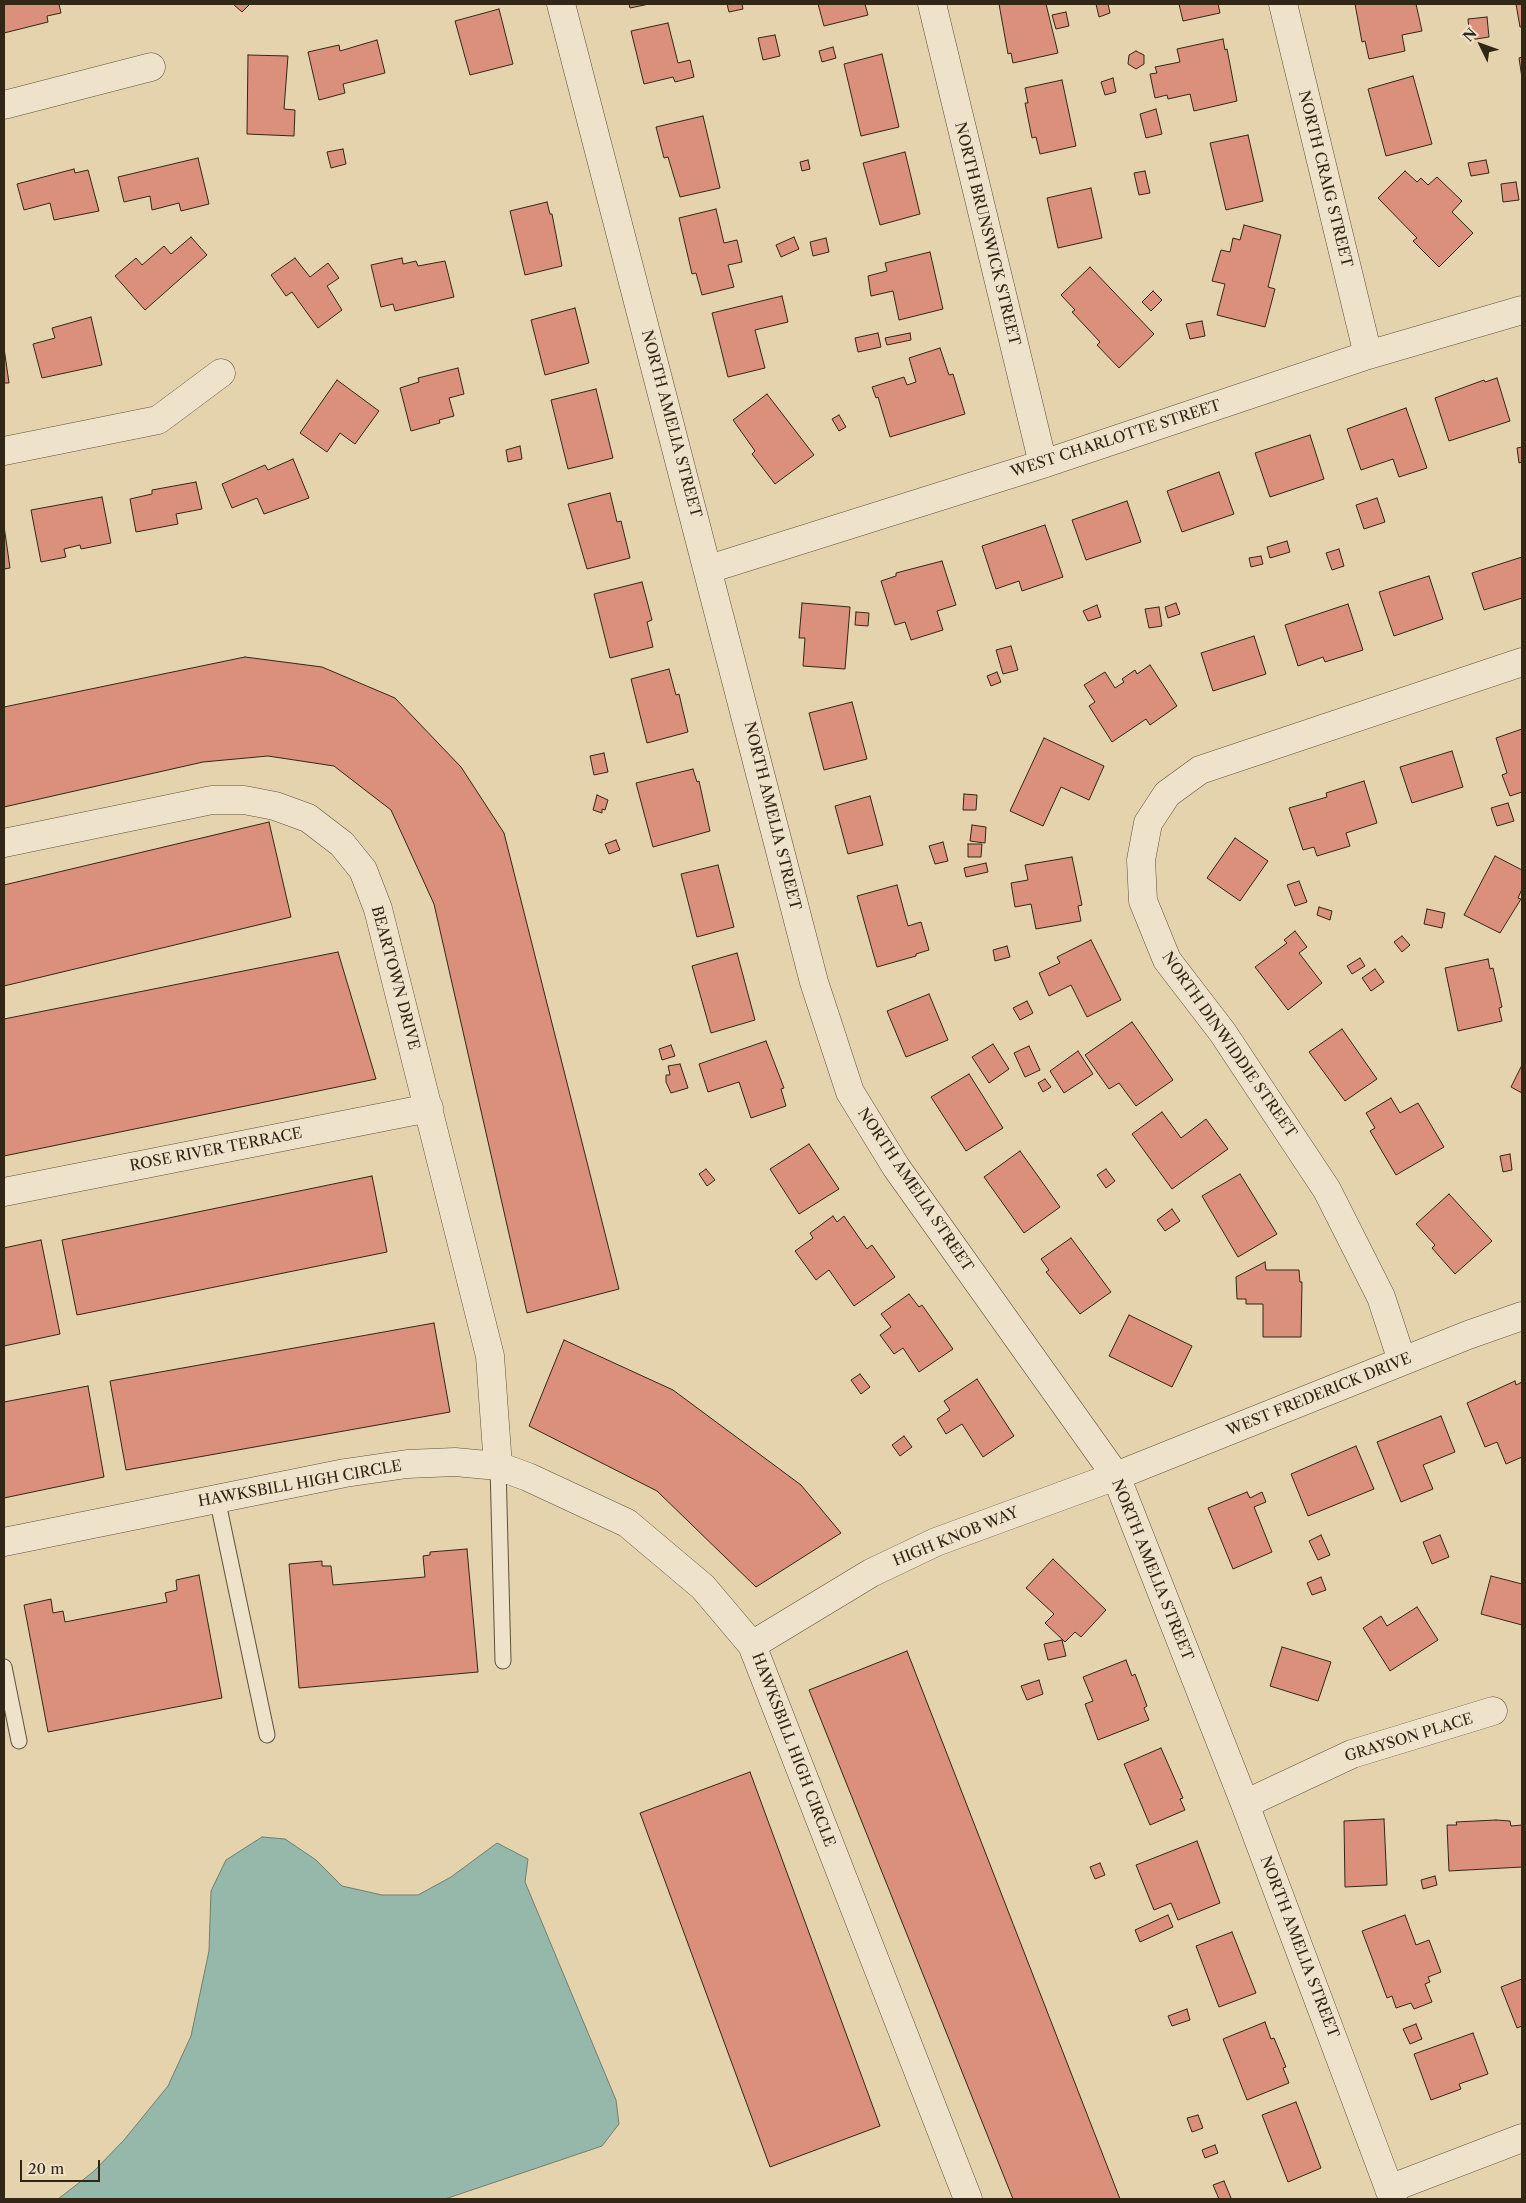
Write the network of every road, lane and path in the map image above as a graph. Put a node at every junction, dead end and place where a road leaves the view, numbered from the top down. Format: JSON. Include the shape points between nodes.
{"nodes":[{"id":1,"x":561,"y":4,"type":"edge"},
{"id":2,"x":932,"y":4,"type":"edge"},
{"id":3,"x":1283,"y":4,"type":"edge"},
{"id":4,"x":151,"y":67,"type":"dead end"},
{"id":5,"x":4,"y":106,"type":"edge"},
{"id":6,"x":1522,"y":310,"type":"edge"},
{"id":7,"x":1368,"y":355,"type":"junction"},
{"id":8,"x":221,"y":373,"type":"dead end"},
{"id":9,"x":4,"y":451,"type":"edge"},
{"id":10,"x":1043,"y":464,"type":"junction"},
{"id":11,"x":709,"y":569,"type":"junction"},
{"id":12,"x":1522,"y":662,"type":"edge"},
{"id":13,"x":4,"y":843,"type":"edge"},
{"id":14,"x":429,"y":1108,"type":"junction"},
{"id":15,"x":4,"y":1192,"type":"edge"},
{"id":16,"x":1522,"y":1316,"type":"edge"},
{"id":17,"x":1402,"y":1361,"type":"junction"},
{"id":18,"x":498,"y":1466,"type":"junction"},
{"id":19,"x":1116,"y":1476,"type":"junction"},
{"id":20,"x":217,"y":1498,"type":"junction"},
{"id":21,"x":4,"y":1542,"type":"edge"},
{"id":22,"x":752,"y":1645,"type":"junction"},
{"id":23,"x":503,"y":1661,"type":"dead end"},
{"id":24,"x":4,"y":1667,"type":"edge"},
{"id":25,"x":1493,"y":1712,"type":"dead end"},
{"id":26,"x":267,"y":1736,"type":"dead end"},
{"id":27,"x":19,"y":1741,"type":"dead end"},
{"id":28,"x":1245,"y":1804,"type":"junction"},
{"id":29,"x":1522,"y":2138,"type":"edge"},
{"id":30,"x":1391,"y":2194,"type":"edge"},
{"id":31,"x":968,"y":2199,"type":"edge"}],
"edges":[{"from":1,"to":11,"type":"street","name":"NORTH AMELIA STREET"},
{"from":2,"to":10,"type":"street","name":"NORTH BRUNSWICK STREET"},
{"from":3,"to":7,"type":"street","name":"NORTH CRAIG STREET"},
{"from":4,"to":5,"type":"street"},
{"from":6,"to":7,"type":"street","name":"WEST CHARLOTTE STREET"},
{"from":7,"to":10,"type":"street","name":"WEST CHARLOTTE STREET"},
{"from":8,"to":9,"type":"street","via":[[158,420]]},
{"from":10,"to":11,"type":"street","name":"WEST CHARLOTTE STREET"},
{"from":11,"to":19,"type":"street","name":"NORTH AMELIA STREET","via":[[814,982],[850,1092],[896,1167]]},
{"from":12,"to":17,"type":"street","name":"NORTH DINWIDDIE STREET","via":[[1200,770],[1167,794],[1148,823],[1141,860],[1144,901],[1167,960],[1234,1049],[1327,1190],[1381,1297]]},
{"from":13,"to":14,"type":"street","name":"BEARTOWN DRIVE","via":[[212,800],[244,800],[275,806],[308,818],[342,844],[363,870],[378,909]]},
{"from":14,"to":15,"type":"street","name":"ROSE RIVER TERRACE"},
{"from":14,"to":18,"type":"street","name":"BEARTOWN DRIVE","via":[[490,1356]]},
{"from":16,"to":17,"type":"street","name":"WEST FREDERICK DRIVE"},
{"from":17,"to":19,"type":"street","name":"WEST FREDERICK DRIVE"},
{"from":18,"to":20,"type":"street","name":"HAWKSBILL HIGH CIRCLE","via":[[455,1462],[407,1464]]},
{"from":18,"to":22,"type":"street","name":"HAWKSBILL HIGH CIRCLE","via":[[627,1524],[703,1587]]},
{"from":18,"to":23,"type":"lane"},
{"from":19,"to":22,"type":"street","name":"HIGH KNOB WAY","via":[[936,1542],[871,1573]]},
{"from":19,"to":28,"type":"street","name":"NORTH AMELIA STREET"},
{"from":20,"to":21,"type":"street","name":"HAWKSBILL HIGH CIRCLE"},
{"from":20,"to":26,"type":"lane"},
{"from":22,"to":31,"type":"street","name":"HAWKSBILL HIGH CIRCLE"},
{"from":24,"to":27,"type":"lane"},
{"from":25,"to":28,"type":"street","name":"GRAYSON PLACE","via":[[1352,1754]]},
{"from":28,"to":30,"type":"street","name":"NORTH AMELIA STREET"},
{"from":29,"to":30,"type":"street"}]}
